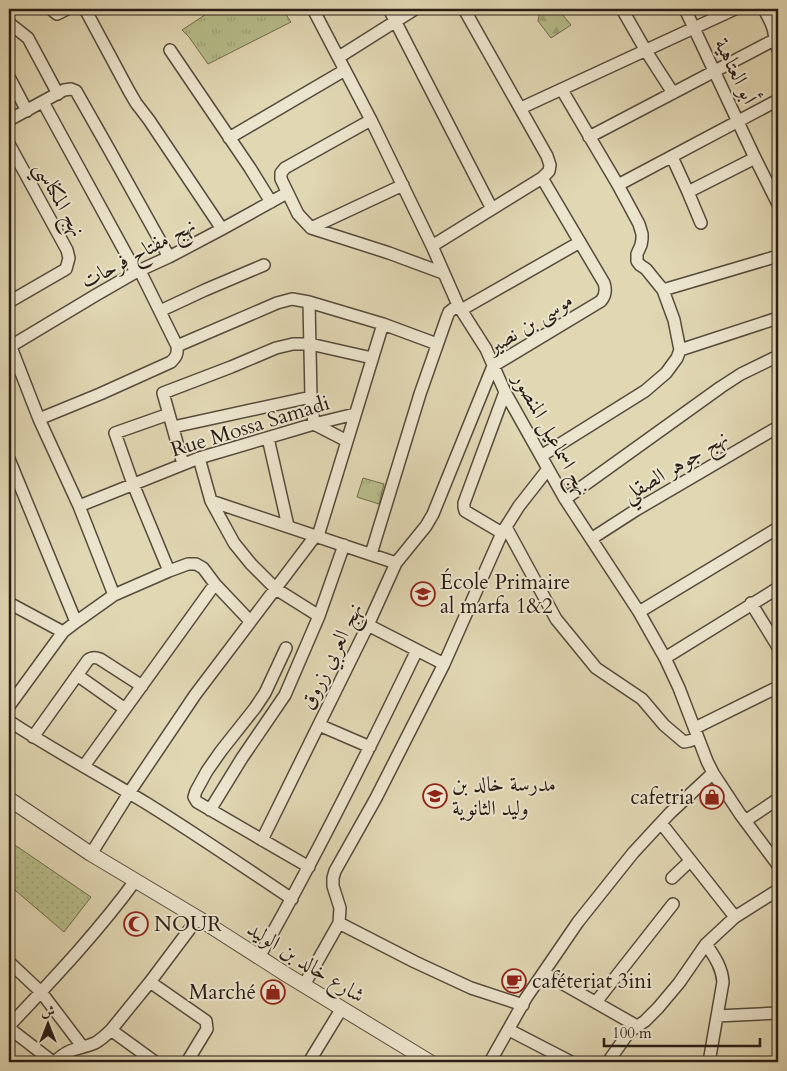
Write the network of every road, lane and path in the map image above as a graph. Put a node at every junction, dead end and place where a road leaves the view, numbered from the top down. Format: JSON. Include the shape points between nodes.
{"nodes":[{"id":1,"x":51,"y":9,"type":"edge"},
{"id":2,"x":67,"y":9,"type":"edge"},
{"id":3,"x":85,"y":9,"type":"edge"},
{"id":4,"x":313,"y":9,"type":"edge"},
{"id":5,"x":389,"y":9,"type":"edge"},
{"id":6,"x":415,"y":9,"type":"edge"},
{"id":7,"x":464,"y":9,"type":"edge"},
{"id":8,"x":622,"y":9,"type":"edge"},
{"id":9,"x":685,"y":9,"type":"edge"},
{"id":10,"x":735,"y":9,"type":"edge"},
{"id":11,"x":764,"y":9,"type":"edge"},
{"id":12,"x":396,"y":21,"type":"junction"},
{"id":13,"x":9,"y":23,"type":"edge"},
{"id":14,"x":695,"y":28,"type":"junction"},
{"id":15,"x":776,"y":36,"type":"edge"},
{"id":16,"x":170,"y":50,"type":"dead end"},
{"id":17,"x":646,"y":51,"type":"junction"},
{"id":18,"x":339,"y":57,"type":"junction"},
{"id":19,"x":345,"y":70,"type":"junction"},
{"id":20,"x":715,"y":71,"type":"junction"},
{"id":21,"x":9,"y":77,"type":"edge"},
{"id":22,"x":562,"y":90,"type":"junction"},
{"id":23,"x":673,"y":93,"type":"junction"},
{"id":24,"x":58,"y":94,"type":"junction"},
{"id":25,"x":778,"y":100,"type":"edge"},
{"id":26,"x":43,"y":102,"type":"junction"},
{"id":27,"x":521,"y":108,"type":"junction"},
{"id":28,"x":27,"y":111,"type":"junction"},
{"id":29,"x":9,"y":120,"type":"edge"},
{"id":30,"x":371,"y":120,"type":"junction"},
{"id":31,"x":739,"y":122,"type":"junction"},
{"id":32,"x":589,"y":137,"type":"junction"},
{"id":33,"x":229,"y":138,"type":"junction"},
{"id":34,"x":9,"y":144,"type":"edge"},
{"id":35,"x":672,"y":157,"type":"junction"},
{"id":36,"x":755,"y":158,"type":"junction"},
{"id":37,"x":542,"y":178,"type":"junction"},
{"id":38,"x":403,"y":185,"type":"junction"},
{"id":39,"x":618,"y":185,"type":"junction"},
{"id":40,"x":688,"y":192,"type":"junction"},
{"id":41,"x":288,"y":193,"type":"junction"},
{"id":42,"x":271,"y":202,"type":"junction"},
{"id":43,"x":778,"y":204,"type":"edge"},
{"id":44,"x":492,"y":209,"type":"junction"},
{"id":45,"x":701,"y":223,"type":"dead end"},
{"id":46,"x":311,"y":228,"type":"junction"},
{"id":47,"x":222,"y":229,"type":"junction"},
{"id":48,"x":580,"y":242,"type":"junction"},
{"id":49,"x":432,"y":246,"type":"junction"},
{"id":50,"x":778,"y":256,"type":"edge"},
{"id":51,"x":169,"y":257,"type":"junction"},
{"id":52,"x":264,"y":265,"type":"dead end"},
{"id":53,"x":138,"y":271,"type":"junction"},
{"id":54,"x":443,"y":273,"type":"junction"},
{"id":55,"x":663,"y":290,"type":"junction"},
{"id":56,"x":9,"y":302,"type":"edge"},
{"id":57,"x":309,"y":302,"type":"junction"},
{"id":58,"x":459,"y":308,"type":"junction"},
{"id":59,"x":160,"y":312,"type":"junction"},
{"id":60,"x":778,"y":318,"type":"edge"},
{"id":61,"x":383,"y":324,"type":"junction"},
{"id":62,"x":310,"y":344,"type":"junction"},
{"id":63,"x":438,"y":344,"type":"junction"},
{"id":64,"x":177,"y":346,"type":"junction"},
{"id":65,"x":11,"y":349,"type":"edge"},
{"id":66,"x":680,"y":350,"type":"junction"},
{"id":67,"x":778,"y":356,"type":"edge"},
{"id":68,"x":372,"y":358,"type":"junction"},
{"id":69,"x":493,"y":366,"type":"junction"},
{"id":70,"x":505,"y":392,"type":"junction"},
{"id":71,"x":311,"y":397,"type":"junction"},
{"id":72,"x":169,"y":414,"type":"junction"},
{"id":73,"x":355,"y":414,"type":"junction"},
{"id":74,"x":40,"y":419,"type":"junction"},
{"id":75,"x":314,"y":424,"type":"junction"},
{"id":76,"x":173,"y":427,"type":"junction"},
{"id":77,"x":778,"y":427,"type":"edge"},
{"id":78,"x":268,"y":438,"type":"junction"},
{"id":79,"x":347,"y":441,"type":"junction"},
{"id":80,"x":541,"y":456,"type":"junction"},
{"id":81,"x":199,"y":458,"type":"junction"},
{"id":82,"x":9,"y":459,"type":"edge"},
{"id":83,"x":182,"y":464,"type":"junction"},
{"id":84,"x":548,"y":469,"type":"junction"},
{"id":85,"x":133,"y":484,"type":"junction"},
{"id":86,"x":565,"y":499,"type":"junction"},
{"id":87,"x":211,"y":501,"type":"junction"},
{"id":88,"x":79,"y":506,"type":"junction"},
{"id":89,"x":288,"y":526,"type":"junction"},
{"id":90,"x":778,"y":528,"type":"edge"},
{"id":91,"x":504,"y":530,"type":"junction"},
{"id":92,"x":317,"y":536,"type":"junction"},
{"id":93,"x":591,"y":539,"type":"junction"},
{"id":94,"x":344,"y":545,"type":"junction"},
{"id":95,"x":371,"y":554,"type":"junction"},
{"id":96,"x":396,"y":563,"type":"junction"},
{"id":97,"x":169,"y":571,"type":"junction"},
{"id":98,"x":215,"y":584,"type":"junction"},
{"id":99,"x":778,"y":588,"type":"edge"},
{"id":100,"x":276,"y":589,"type":"junction"},
{"id":101,"x":114,"y":595,"type":"junction"},
{"id":102,"x":751,"y":603,"type":"junction"},
{"id":103,"x":9,"y":604,"type":"edge"},
{"id":104,"x":638,"y":612,"type":"junction"},
{"id":105,"x":319,"y":616,"type":"junction"},
{"id":106,"x":250,"y":621,"type":"junction"},
{"id":107,"x":76,"y":622,"type":"junction"},
{"id":108,"x":368,"y":625,"type":"junction"},
{"id":109,"x":63,"y":632,"type":"junction"},
{"id":110,"x":778,"y":647,"type":"edge"},
{"id":111,"x":286,"y":648,"type":"dead end"},
{"id":112,"x":417,"y":650,"type":"junction"},
{"id":113,"x":666,"y":658,"type":"junction"},
{"id":114,"x":444,"y":664,"type":"junction"},
{"id":115,"x":77,"y":675,"type":"junction"},
{"id":116,"x":142,"y":686,"type":"junction"},
{"id":117,"x":778,"y":687,"type":"edge"},
{"id":118,"x":9,"y":706,"type":"edge"},
{"id":119,"x":125,"y":709,"type":"junction"},
{"id":120,"x":9,"y":721,"type":"edge"},
{"id":121,"x":319,"y":725,"type":"junction"},
{"id":122,"x":696,"y":733,"type":"junction"},
{"id":123,"x":33,"y":737,"type":"junction"},
{"id":124,"x":370,"y":747,"type":"junction"},
{"id":125,"x":84,"y":766,"type":"junction"},
{"id":126,"x":713,"y":773,"type":"junction"},
{"id":127,"x":129,"y":793,"type":"junction"},
{"id":128,"x":9,"y":799,"type":"edge"},
{"id":129,"x":778,"y":800,"type":"edge"},
{"id":130,"x":210,"y":810,"type":"junction"},
{"id":131,"x":745,"y":821,"type":"junction"},
{"id":132,"x":661,"y":822,"type":"junction"},
{"id":133,"x":262,"y":840,"type":"junction"},
{"id":134,"x":91,"y":854,"type":"junction"},
{"id":135,"x":690,"y":861,"type":"junction"},
{"id":136,"x":778,"y":865,"type":"edge"},
{"id":137,"x":309,"y":867,"type":"junction"},
{"id":138,"x":672,"y":878,"type":"dead end"},
{"id":139,"x":136,"y":881,"type":"junction"},
{"id":140,"x":778,"y":890,"type":"edge"},
{"id":141,"x":292,"y":899,"type":"junction"},
{"id":142,"x":673,"y":904,"type":"dead end"},
{"id":143,"x":735,"y":917,"type":"junction"},
{"id":144,"x":198,"y":918,"type":"junction"},
{"id":145,"x":339,"y":923,"type":"junction"},
{"id":146,"x":706,"y":944,"type":"junction"},
{"id":147,"x":259,"y":957,"type":"junction"},
{"id":148,"x":9,"y":962,"type":"edge"},
{"id":149,"x":544,"y":973,"type":"junction"},
{"id":150,"x":150,"y":982,"type":"junction"},
{"id":151,"x":304,"y":985,"type":"junction"},
{"id":152,"x":41,"y":992,"type":"junction"},
{"id":153,"x":596,"y":1002,"type":"junction"},
{"id":154,"x":523,"y":1005,"type":"junction"},
{"id":155,"x":342,"y":1008,"type":"junction"},
{"id":156,"x":778,"y":1013,"type":"edge"},
{"id":157,"x":717,"y":1016,"type":"junction"},
{"id":158,"x":637,"y":1026,"type":"junction"},
{"id":159,"x":9,"y":1027,"type":"edge"},
{"id":160,"x":111,"y":1030,"type":"junction"},
{"id":161,"x":509,"y":1030,"type":"junction"},
{"id":162,"x":82,"y":1046,"type":"junction"},
{"id":163,"x":54,"y":1062,"type":"edge"},
{"id":164,"x":155,"y":1062,"type":"edge"},
{"id":165,"x":187,"y":1062,"type":"edge"},
{"id":166,"x":309,"y":1062,"type":"edge"},
{"id":167,"x":430,"y":1062,"type":"edge"},
{"id":168,"x":490,"y":1062,"type":"edge"},
{"id":169,"x":571,"y":1062,"type":"edge"},
{"id":170,"x":608,"y":1062,"type":"edge"},
{"id":171,"x":709,"y":1062,"type":"edge"}],
"edges":[{"from":1,"to":2,"type":"street","via":[[57,14]]},
{"from":3,"to":47,"type":"street","via":[[136,103]]},
{"from":4,"to":18,"type":"street","name":"نهج اسماعيل المنصور"},
{"from":5,"to":12,"type":"street"},
{"from":6,"to":12,"type":"street"},
{"from":7,"to":27,"type":"street"},
{"from":8,"to":17,"type":"street"},
{"from":9,"to":14,"type":"street","name":"أبو العتاهية"},
{"from":10,"to":14,"type":"street"},
{"from":11,"to":15,"type":"street"},
{"from":12,"to":18,"type":"street"},
{"from":12,"to":44,"type":"street"},
{"from":13,"to":24,"type":"street","via":[[28,38]]},
{"from":14,"to":17,"type":"street"},
{"from":14,"to":20,"type":"street","name":"أبو العتاهية"},
{"from":15,"to":20,"type":"street"},
{"from":16,"to":33,"type":"street"},
{"from":17,"to":22,"type":"street"},
{"from":17,"to":23,"type":"street"},
{"from":18,"to":19,"type":"street","name":"نهج اسماعيل المنصور"},
{"from":19,"to":30,"type":"street","name":"نهج اسماعيل المنصور"},
{"from":19,"to":33,"type":"street"},
{"from":20,"to":23,"type":"street"},
{"from":20,"to":31,"type":"street","name":"أبو العتاهية"},
{"from":21,"to":28,"type":"street"},
{"from":22,"to":27,"type":"street"},
{"from":22,"to":32,"type":"street"},
{"from":23,"to":32,"type":"street"},
{"from":24,"to":26,"type":"street"},
{"from":24,"to":51,"type":"street","via":[[71,89],[77,93]]},
{"from":25,"to":31,"type":"street"},
{"from":26,"to":28,"type":"street"},
{"from":26,"to":53,"type":"street"},
{"from":27,"to":37,"type":"street","via":[[549,161],[549,171]]},
{"from":28,"to":29,"type":"street"},
{"from":30,"to":38,"type":"street","name":"نهج اسماعيل المنصور"},
{"from":30,"to":41,"type":"street","via":[[285,168],[281,179]]},
{"from":31,"to":35,"type":"street"},
{"from":31,"to":36,"type":"street","name":"أبو العتاهية"},
{"from":32,"to":39,"type":"street"},
{"from":33,"to":42,"type":"street"},
{"from":34,"to":56,"type":"street","name":"نهج المكناسي","via":[[69,258],[66,269]]},
{"from":35,"to":39,"type":"street"},
{"from":35,"to":40,"type":"street"},
{"from":36,"to":40,"type":"street"},
{"from":36,"to":43,"type":"street","name":"أبو العتاهية"},
{"from":37,"to":44,"type":"street"},
{"from":37,"to":48,"type":"street"},
{"from":38,"to":46,"type":"street"},
{"from":38,"to":49,"type":"street","name":"نهج اسماعيل المنصور"},
{"from":39,"to":55,"type":"street","via":[[642,234],[637,260]]},
{"from":40,"to":45,"type":"street"},
{"from":41,"to":42,"type":"street","name":"نهج مفتاح فرحات"},
{"from":41,"to":46,"type":"street","via":[[298,214]]},
{"from":42,"to":47,"type":"street","name":"نهج مفتاح فرحات"},
{"from":44,"to":49,"type":"street"},
{"from":46,"to":54,"type":"street"},
{"from":47,"to":51,"type":"street","name":"نهج مفتاح فرحات"},
{"from":48,"to":58,"type":"street","name":"موسى بن نصير"},
{"from":48,"to":69,"type":"street","name":"موسى بن نصير","via":[[604,283],[604,297]]},
{"from":49,"to":54,"type":"street","name":"نهج اسماعيل المنصور"},
{"from":50,"to":55,"type":"street"},
{"from":51,"to":53,"type":"street","name":"نهج مفتاح فرحات"},
{"from":52,"to":59,"type":"street"},
{"from":53,"to":59,"type":"street"},
{"from":53,"to":65,"type":"street","name":"نهج مفتاح فرحات"},
{"from":54,"to":58,"type":"street","name":"نهج اسماعيل المنصور"},
{"from":55,"to":66,"type":"street"},
{"from":57,"to":61,"type":"street"},
{"from":57,"to":62,"type":"street"},
{"from":57,"to":64,"type":"street","via":[[285,300]]},
{"from":58,"to":63,"type":"street","name":"موسى بن نصير","via":[[449,312]]},
{"from":58,"to":69,"type":"street","name":"نهج اسماعيل المنصور","via":[[486,349]]},
{"from":59,"to":64,"type":"street"},
{"from":60,"to":66,"type":"street"},
{"from":61,"to":63,"type":"street"},
{"from":61,"to":68,"type":"street"},
{"from":62,"to":68,"type":"street"},
{"from":62,"to":71,"type":"street"},
{"from":62,"to":72,"type":"street","via":[[284,346],[163,393]]},
{"from":63,"to":95,"type":"street","name":"موسى بن نصير"},
{"from":64,"to":74,"type":"street","via":[[177,354],[170,362]]},
{"from":65,"to":74,"type":"street"},
{"from":66,"to":80,"type":"street","via":[[666,373],[645,390]]},
{"from":67,"to":86,"type":"street","via":[[721,387]]},
{"from":68,"to":73,"type":"street"},
{"from":69,"to":70,"type":"street","name":"نهج اسماعيل المنصور"},
{"from":69,"to":96,"type":"street","name":"موسى بن نصير","via":[[433,514]]},
{"from":70,"to":80,"type":"street","name":"نهج اسماعيل المنصور"},
{"from":70,"to":91,"type":"street","via":[[464,504],[465,511]]},
{"from":71,"to":75,"type":"street"},
{"from":71,"to":76,"type":"street"},
{"from":72,"to":76,"type":"street"},
{"from":72,"to":85,"type":"street","via":[[115,433]]},
{"from":73,"to":75,"type":"street","name":"Rue Mossa Samadi"},
{"from":73,"to":79,"type":"street","name":"Rue Mossa Samadi"},
{"from":74,"to":88,"type":"street"},
{"from":75,"to":78,"type":"street","name":"Rue Mossa Samadi"},
{"from":75,"to":79,"type":"street"},
{"from":76,"to":83,"type":"street"},
{"from":77,"to":93,"type":"street","name":"نهج جوهر الصقلي"},
{"from":78,"to":81,"type":"street","name":"Rue Mossa Samadi"},
{"from":78,"to":89,"type":"street"},
{"from":79,"to":92,"type":"street","name":"Rue Mossa Samadi"},
{"from":80,"to":84,"type":"street","name":"نهج اسماعيل المنصور"},
{"from":81,"to":83,"type":"street","name":"Rue Mossa Samadi"},
{"from":81,"to":87,"type":"street"},
{"from":82,"to":107,"type":"street"},
{"from":83,"to":85,"type":"street","name":"Rue Mossa Samadi"},
{"from":84,"to":86,"type":"street","name":"نهج اسماعيل المنصور"},
{"from":84,"to":91,"type":"street"},
{"from":85,"to":88,"type":"street","name":"Rue Mossa Samadi"},
{"from":85,"to":97,"type":"street"},
{"from":86,"to":93,"type":"street","name":"نهج اسماعيل المنصور"},
{"from":87,"to":89,"type":"street"},
{"from":87,"to":100,"type":"street","via":[[234,543]]},
{"from":88,"to":101,"type":"street"},
{"from":89,"to":92,"type":"street"},
{"from":90,"to":104,"type":"street"},
{"from":91,"to":114,"type":"street"},
{"from":91,"to":122,"type":"street","via":[[556,619],[596,668],[642,699],[684,742]]},
{"from":92,"to":94,"type":"street"},
{"from":92,"to":100,"type":"street"},
{"from":93,"to":104,"type":"street","name":"نهج اسماعيل المنصور"},
{"from":94,"to":95,"type":"street"},
{"from":94,"to":105,"type":"street"},
{"from":95,"to":96,"type":"street"},
{"from":96,"to":108,"type":"street","name":"نهج العربي زروق"},
{"from":97,"to":98,"type":"street","via":[[196,564]]},
{"from":97,"to":101,"type":"street"},
{"from":98,"to":106,"type":"street"},
{"from":98,"to":116,"type":"street"},
{"from":99,"to":102,"type":"street"},
{"from":100,"to":105,"type":"street"},
{"from":100,"to":106,"type":"street"},
{"from":101,"to":107,"type":"street"},
{"from":102,"to":110,"type":"street"},
{"from":102,"to":113,"type":"street"},
{"from":103,"to":109,"type":"street"},
{"from":104,"to":113,"type":"street","name":"نهج اسماعيل المنصور"},
{"from":105,"to":130,"type":"street","via":[[285,695]]},
{"from":106,"to":127,"type":"street"},
{"from":107,"to":109,"type":"street"},
{"from":108,"to":112,"type":"street"},
{"from":108,"to":121,"type":"street","name":"نهج العربي زروق"},
{"from":109,"to":118,"type":"street"},
{"from":111,"to":130,"type":"street","via":[[265,693],[221,751],[196,791],[194,797],[197,802]]},
{"from":112,"to":114,"type":"street"},
{"from":112,"to":124,"type":"street"},
{"from":113,"to":122,"type":"street","name":"نهج اسماعيل المنصور"},
{"from":114,"to":145,"type":"street","via":[[376,798],[335,870],[333,886],[340,908]]},
{"from":115,"to":116,"type":"street","via":[[92,657]]},
{"from":115,"to":119,"type":"street"},
{"from":115,"to":123,"type":"street"},
{"from":116,"to":119,"type":"street"},
{"from":117,"to":122,"type":"street"},
{"from":119,"to":125,"type":"street"},
{"from":120,"to":123,"type":"street"},
{"from":121,"to":124,"type":"street"},
{"from":121,"to":133,"type":"street","name":"نهج العربي زروق"},
{"from":122,"to":126,"type":"street","name":"نهج اسماعيل المنصور"},
{"from":123,"to":125,"type":"street"},
{"from":124,"to":137,"type":"street"},
{"from":125,"to":127,"type":"street"},
{"from":126,"to":131,"type":"street","name":"نهج اسماعيل المنصور"},
{"from":126,"to":132,"type":"street"},
{"from":127,"to":134,"type":"street"},
{"from":127,"to":141,"type":"street"},
{"from":128,"to":134,"type":"street","name":"شارع خالد بن الوليد"},
{"from":129,"to":131,"type":"street"},
{"from":130,"to":133,"type":"street"},
{"from":131,"to":136,"type":"street","name":"نهج اسماعيل المنصور"},
{"from":132,"to":135,"type":"street"},
{"from":132,"to":149,"type":"street","via":[[578,922]]},
{"from":133,"to":137,"type":"street"},
{"from":134,"to":139,"type":"street","name":"شارع خالد بن الوليد"},
{"from":135,"to":138,"type":"street"},
{"from":135,"to":143,"type":"street"},
{"from":137,"to":141,"type":"street"},
{"from":139,"to":144,"type":"street","name":"شارع خالد بن الوليد"},
{"from":139,"to":152,"type":"street"},
{"from":140,"to":143,"type":"street"},
{"from":141,"to":147,"type":"street"},
{"from":142,"to":153,"type":"street"},
{"from":143,"to":146,"type":"street"},
{"from":144,"to":147,"type":"street","name":"شارع خالد بن الوليد"},
{"from":144,"to":150,"type":"street"},
{"from":145,"to":151,"type":"street"},
{"from":145,"to":154,"type":"street","via":[[471,988]]},
{"from":146,"to":157,"type":"street","via":[[723,978]]},
{"from":146,"to":158,"type":"street","via":[[658,1008]]},
{"from":147,"to":151,"type":"street","name":"شارع خالد بن الوليد"},
{"from":148,"to":152,"type":"street"},
{"from":149,"to":153,"type":"street"},
{"from":149,"to":154,"type":"street"},
{"from":150,"to":160,"type":"street"},
{"from":150,"to":165,"type":"street","via":[[206,1021],[207,1029]]},
{"from":151,"to":155,"type":"street","name":"شارع خالد بن الوليد"},
{"from":152,"to":159,"type":"street"},
{"from":152,"to":162,"type":"street"},
{"from":153,"to":158,"type":"street"},
{"from":154,"to":161,"type":"street"},
{"from":155,"to":166,"type":"street"},
{"from":155,"to":167,"type":"street","name":"شارع خالد بن الوليد"},
{"from":156,"to":157,"type":"street"},
{"from":157,"to":171,"type":"street"},
{"from":158,"to":170,"type":"street"},
{"from":159,"to":163,"type":"street"},
{"from":160,"to":162,"type":"street","via":[[97,1042]]},
{"from":160,"to":164,"type":"street"},
{"from":161,"to":168,"type":"street"},
{"from":161,"to":169,"type":"street"},
{"from":162,"to":163,"type":"street"}]}
